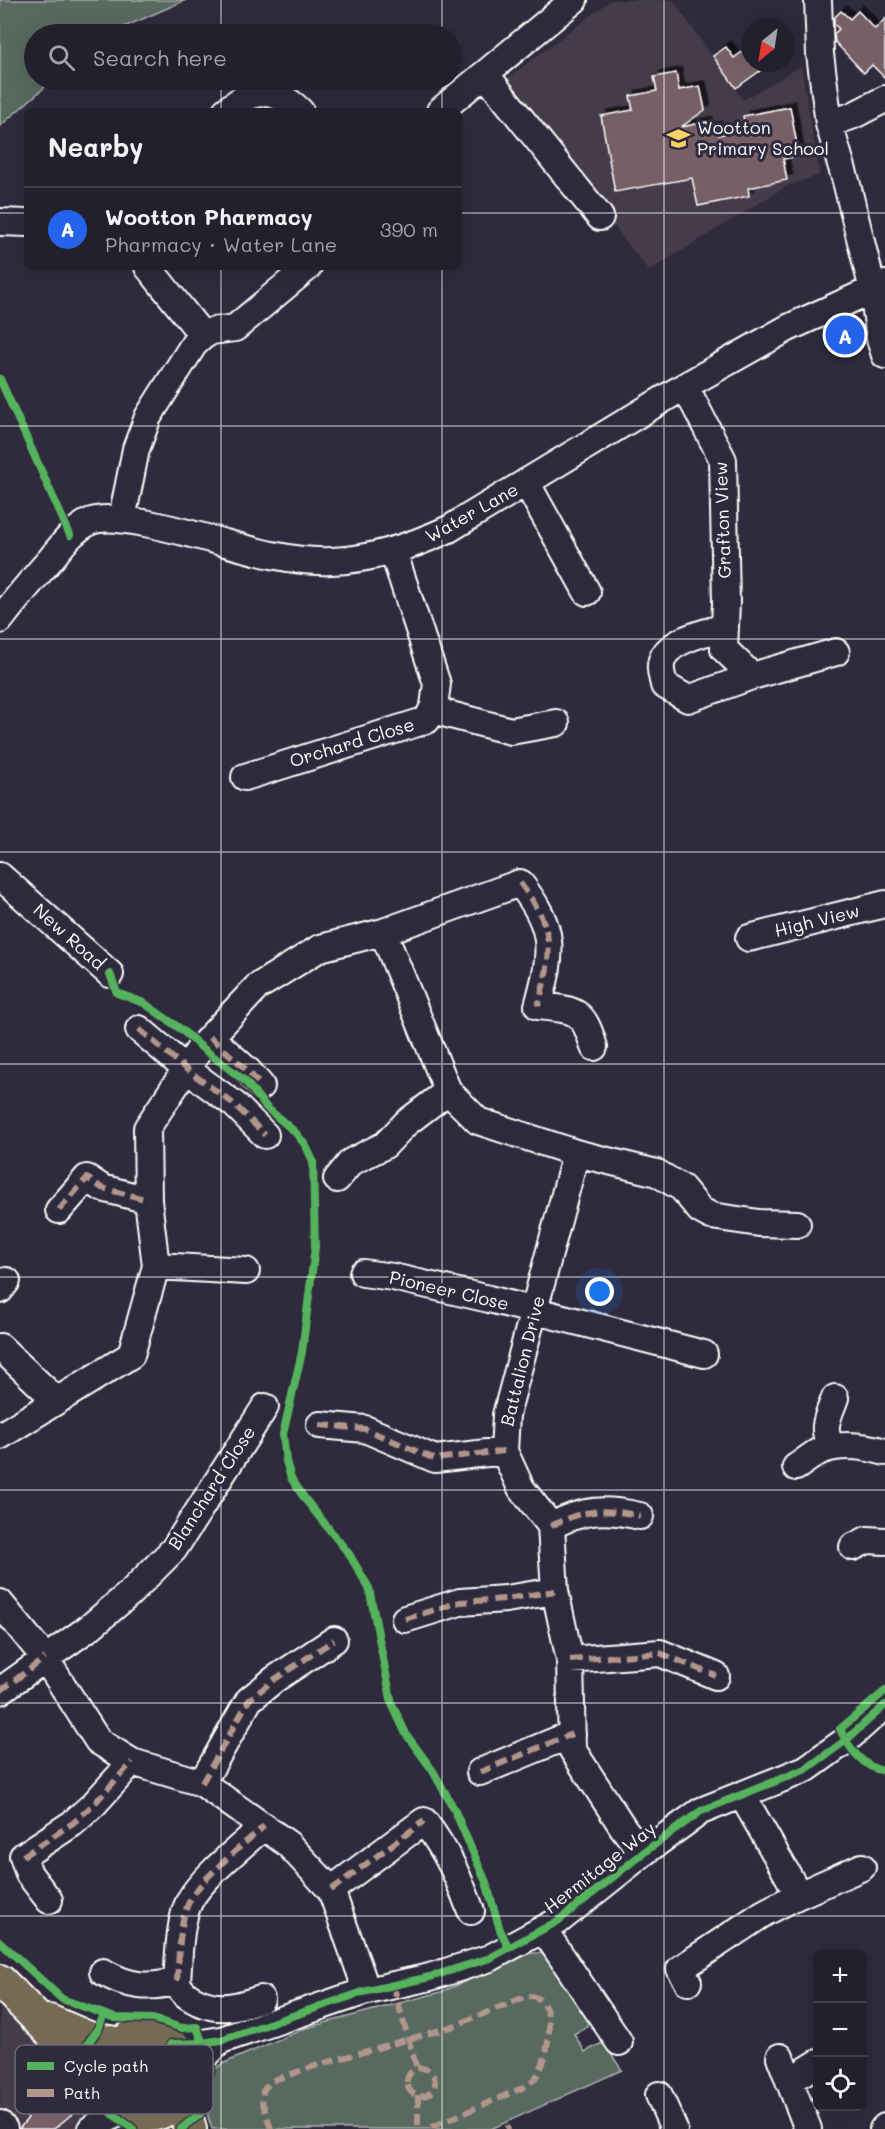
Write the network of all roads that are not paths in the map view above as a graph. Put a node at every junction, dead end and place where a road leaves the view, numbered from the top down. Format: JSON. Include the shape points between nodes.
{"nodes":[{"id":1,"x":573,"y":0,"type":"edge"},
{"id":2,"x":818,"y":0,"type":"edge"},
{"id":3,"x":485,"y":74,"type":"junction"},
{"id":4,"x":885,"y":99,"type":"edge"},
{"id":5,"x":230,"y":108,"type":"edge"},
{"id":6,"x":297,"y":108,"type":"edge"},
{"id":7,"x":444,"y":108,"type":"edge"},
{"id":8,"x":829,"y":124,"type":"junction"},
{"id":9,"x":600,"y":217,"type":"dead end"},
{"id":10,"x":0,"y":222,"type":"edge"},
{"id":11,"x":24,"y":223,"type":"edge"},
{"id":12,"x":150,"y":270,"type":"edge"},
{"id":13,"x":304,"y":270,"type":"edge"},
{"id":14,"x":879,"y":287,"type":"edge"},
{"id":15,"x":202,"y":336,"type":"junction"},
{"id":16,"x":885,"y":354,"type":"edge"},
{"id":17,"x":685,"y":386,"type":"junction"},
{"id":18,"x":526,"y":482,"type":"junction"},
{"id":19,"x":122,"y":519,"type":"junction"},
{"id":20,"x":393,"y":551,"type":"junction"},
{"id":21,"x":587,"y":592,"type":"dead end"},
{"id":22,"x":0,"y":620,"type":"edge"},
{"id":23,"x":725,"y":627,"type":"junction"},
{"id":24,"x":836,"y":652,"type":"dead end"},
{"id":25,"x":752,"y":675,"type":"junction"},
{"id":26,"x":432,"y":710,"type":"junction"},
{"id":27,"x":556,"y":723,"type":"dead end"},
{"id":28,"x":245,"y":777,"type":"dead end"},
{"id":29,"x":0,"y":876,"type":"edge"},
{"id":30,"x":885,"y":904,"type":"edge"},
{"id":31,"x":383,"y":932,"type":"junction"},
{"id":32,"x":749,"y":938,"type":"dead end"},
{"id":33,"x":110,"y":974,"type":"dead end"},
{"id":34,"x":139,"y":1029,"type":"dead end"},
{"id":35,"x":210,"y":1037,"type":"junction"},
{"id":36,"x":594,"y":1047,"type":"dead end"},
{"id":37,"x":186,"y":1069,"type":"junction"},
{"id":38,"x":261,"y":1086,"type":"dead end"},
{"id":39,"x":448,"y":1091,"type":"junction"},
{"id":40,"x":265,"y":1135,"type":"dead end"},
{"id":41,"x":576,"y":1153,"type":"junction"},
{"id":42,"x":337,"y":1179,"type":"dead end"},
{"id":43,"x":148,"y":1200,"type":"junction"},
{"id":44,"x":59,"y":1210,"type":"dead end"},
{"id":45,"x":797,"y":1224,"type":"dead end"},
{"id":46,"x":156,"y":1266,"type":"junction"},
{"id":47,"x":246,"y":1271,"type":"dead end"},
{"id":48,"x":363,"y":1273,"type":"dead end"},
{"id":49,"x":535,"y":1311,"type":"junction"},
{"id":50,"x":0,"y":1347,"type":"edge"},
{"id":51,"x":704,"y":1354,"type":"dead end"},
{"id":52,"x":835,"y":1398,"type":"dead end"},
{"id":53,"x":56,"y":1400,"type":"junction"},
{"id":54,"x":264,"y":1407,"type":"dead end"},
{"id":55,"x":320,"y":1425,"type":"dead end"},
{"id":56,"x":0,"y":1436,"type":"edge"},
{"id":57,"x":832,"y":1448,"type":"junction"},
{"id":58,"x":504,"y":1451,"type":"junction"},
{"id":59,"x":885,"y":1452,"type":"edge"},
{"id":60,"x":796,"y":1467,"type":"dead end"},
{"id":61,"x":640,"y":1516,"type":"dead end"},
{"id":62,"x":551,"y":1526,"type":"junction"},
{"id":63,"x":885,"y":1541,"type":"edge"},
{"id":64,"x":853,"y":1547,"type":"dead end"},
{"id":65,"x":555,"y":1591,"type":"junction"},
{"id":66,"x":0,"y":1604,"type":"edge"},
{"id":67,"x":405,"y":1619,"type":"dead end"},
{"id":68,"x":334,"y":1640,"type":"dead end"},
{"id":69,"x":45,"y":1658,"type":"junction"},
{"id":70,"x":570,"y":1660,"type":"junction"},
{"id":71,"x":716,"y":1676,"type":"dead end"},
{"id":72,"x":0,"y":1690,"type":"edge"},
{"id":73,"x":885,"y":1705,"type":"edge"},
{"id":74,"x":572,"y":1734,"type":"junction"},
{"id":75,"x":132,"y":1762,"type":"junction"},
{"id":76,"x":480,"y":1772,"type":"dead end"},
{"id":77,"x":202,"y":1783,"type":"junction"},
{"id":78,"x":742,"y":1795,"type":"junction"},
{"id":79,"x":264,"y":1826,"type":"junction"},
{"id":80,"x":643,"y":1853,"type":"junction"},
{"id":81,"x":862,"y":1867,"type":"dead end"},
{"id":82,"x":331,"y":1890,"type":"junction"},
{"id":83,"x":799,"y":1895,"type":"junction"},
{"id":84,"x":49,"y":1900,"type":"dead end"},
{"id":85,"x":471,"y":1911,"type":"dead end"},
{"id":86,"x":543,"y":1929,"type":"junction"},
{"id":87,"x":103,"y":1972,"type":"dead end"},
{"id":88,"x":678,"y":1976,"type":"dead end"},
{"id":89,"x":0,"y":1981,"type":"edge"},
{"id":90,"x":177,"y":1981,"type":"junction"},
{"id":91,"x":363,"y":1992,"type":"junction"},
{"id":92,"x":261,"y":1999,"type":"dead end"},
{"id":93,"x":26,"y":2009,"type":"junction"},
{"id":94,"x":605,"y":2036,"type":"dead end"},
{"id":95,"x":221,"y":2040,"type":"junction"},
{"id":96,"x":122,"y":2044,"type":"joint"},
{"id":97,"x":171,"y":2044,"type":"joint"},
{"id":98,"x":63,"y":2045,"type":"edge"},
{"id":99,"x":213,"y":2048,"type":"edge"},
{"id":100,"x":780,"y":2057,"type":"dead end"},
{"id":101,"x":813,"y":2066,"type":"edge"},
{"id":102,"x":789,"y":2081,"type":"junction"},
{"id":103,"x":659,"y":2095,"type":"dead end"},
{"id":104,"x":187,"y":2114,"type":"edge"},
{"id":105,"x":150,"y":2118,"type":"edge"},
{"id":106,"x":0,"y":2124,"type":"edge"},
{"id":107,"x":4,"y":2129,"type":"edge"},
{"id":108,"x":91,"y":2129,"type":"edge"},
{"id":109,"x":190,"y":2129,"type":"edge"},
{"id":110,"x":674,"y":2129,"type":"edge"},
{"id":111,"x":808,"y":2129,"type":"edge"}],
"edges":[{"from":1,"to":3,"type":"street"},
{"from":2,"to":8,"type":"street"},
{"from":3,"to":7,"type":"street"},
{"from":3,"to":9,"type":"street"},
{"from":4,"to":8,"type":"street"},
{"from":5,"to":6,"type":"street","via":[[240,99],[264,92],[290,101]]},
{"from":8,"to":14,"type":"street"},
{"from":10,"to":11,"type":"street"},
{"from":12,"to":15,"type":"street"},
{"from":13,"to":15,"type":"street","via":[[235,328]]},
{"from":14,"to":16,"type":"street","via":[[880,339]]},
{"from":14,"to":17,"type":"street","name":"Water Lane","via":[[788,328]]},
{"from":15,"to":19,"type":"street","via":[[148,417],[136,449]]},
{"from":17,"to":18,"type":"street","name":"Water Lane"},
{"from":17,"to":23,"type":"street","name":"Grafton View","via":[[723,460]]},
{"from":18,"to":20,"type":"street","name":"Water Lane","via":[[449,529]]},
{"from":18,"to":21,"type":"street"},
{"from":19,"to":20,"type":"street","name":"Water Lane","via":[[299,560],[363,558]]},
{"from":19,"to":22,"type":"street","name":"Water Lane","via":[[91,521],[70,535]]},
{"from":20,"to":26,"type":"street","name":"Orchard Close","via":[[437,684]]},
{"from":23,"to":25,"type":"street","name":"Grafton View","via":[[724,649]]},
{"from":23,"to":25,"type":"street","via":[[691,636],[668,650],[660,664],[664,685],[688,699]]},
{"from":24,"to":25,"type":"street"},
{"from":26,"to":27,"type":"street","via":[[511,731]]},
{"from":26,"to":28,"type":"street","name":"Orchard Close","via":[[427,720]]},
{"from":29,"to":33,"type":"street","name":"New Road"},
{"from":30,"to":32,"type":"street","name":"High View"},
{"from":31,"to":35,"type":"street","via":[[320,948],[257,987]]},
{"from":31,"to":36,"type":"street","via":[[520,883],[537,905],[546,927],[548,971],[538,1006],[576,1012],[588,1025]]},
{"from":31,"to":39,"type":"street"},
{"from":34,"to":37,"type":"street"},
{"from":35,"to":37,"type":"street"},
{"from":35,"to":38,"type":"street"},
{"from":37,"to":40,"type":"street","via":[[234,1104]]},
{"from":37,"to":43,"type":"street","via":[[147,1128]]},
{"from":39,"to":41,"type":"street","via":[[478,1121]]},
{"from":39,"to":42,"type":"street","via":[[385,1144],[351,1162]]},
{"from":41,"to":45,"type":"street","via":[[657,1173],[682,1188],[700,1210],[711,1216]]},
{"from":41,"to":49,"type":"street","name":"Battalion Drive"},
{"from":43,"to":44,"type":"street","via":[[102,1188],[87,1178]]},
{"from":43,"to":46,"type":"street"},
{"from":46,"to":47,"type":"street"},
{"from":46,"to":53,"type":"street","via":[[131,1355]]},
{"from":48,"to":49,"type":"street","name":"Pioneer Close"},
{"from":49,"to":51,"type":"street","name":"Pioneer Close"},
{"from":49,"to":58,"type":"street","name":"Battalion Drive","via":[[506,1415]]},
{"from":50,"to":53,"type":"street"},
{"from":52,"to":57,"type":"street","via":[[825,1427]]},
{"from":53,"to":56,"type":"street"},
{"from":54,"to":69,"type":"street","name":"Blanchard Close","via":[[174,1549],[90,1627]]},
{"from":55,"to":58,"type":"street","via":[[365,1429],[435,1459]]},
{"from":57,"to":59,"type":"street","via":[[866,1447]]},
{"from":57,"to":60,"type":"street"},
{"from":58,"to":62,"type":"street","name":"Battalion Drive","via":[[521,1488]]},
{"from":61,"to":62,"type":"street","via":[[614,1510],[591,1511]]},
{"from":62,"to":65,"type":"street"},
{"from":63,"to":64,"type":"street","via":[[867,1540]]},
{"from":65,"to":67,"type":"street","via":[[460,1602]]},
{"from":65,"to":70,"type":"street"},
{"from":66,"to":69,"type":"street"},
{"from":68,"to":77,"type":"street","via":[[249,1700]]},
{"from":69,"to":72,"type":"street","name":"Blanchard Close"},
{"from":69,"to":75,"type":"street","via":[[98,1741]]},
{"from":70,"to":71,"type":"street","via":[[660,1653]]},
{"from":70,"to":74,"type":"street"},
{"from":73,"to":78,"type":"street","name":"Hermitage Way","via":[[806,1769]]},
{"from":74,"to":76,"type":"street"},
{"from":74,"to":80,"type":"street","via":[[572,1749]]},
{"from":75,"to":77,"type":"street"},
{"from":75,"to":84,"type":"street","via":[[73,1823],[23,1856],[29,1874]]},
{"from":77,"to":79,"type":"street"},
{"from":78,"to":80,"type":"street","name":"Hermitage Way","via":[[700,1811]]},
{"from":78,"to":83,"type":"street"},
{"from":79,"to":82,"type":"street","via":[[288,1844]]},
{"from":79,"to":90,"type":"street","via":[[200,1886],[188,1904]]},
{"from":80,"to":86,"type":"street","name":"Hermitage Way"},
{"from":81,"to":83,"type":"street"},
{"from":82,"to":85,"type":"street","via":[[424,1821],[455,1869]]},
{"from":82,"to":91,"type":"street","via":[[362,1977]]},
{"from":83,"to":88,"type":"street","via":[[764,1913]]},
{"from":86,"to":91,"type":"street","name":"Hermitage Way","via":[[490,1958]]},
{"from":86,"to":94,"type":"street"},
{"from":87,"to":90,"type":"street","via":[[118,1981],[146,1986]]},
{"from":89,"to":93,"type":"main road"},
{"from":90,"to":92,"type":"street","via":[[178,1988],[188,1996],[216,2007]]},
{"from":91,"to":95,"type":"street","name":"Hermitage Way"},
{"from":93,"to":96,"type":"main road","via":[[91,2039]]},
{"from":93,"to":98,"type":"main road"},
{"from":95,"to":97,"type":"street","name":"Hermitage Way"},
{"from":95,"to":99,"type":"street"},
{"from":96,"to":97,"type":"main road","via":[[131,2038],[152,2036]]},
{"from":100,"to":102,"type":"street"},
{"from":101,"to":102,"type":"street"},
{"from":102,"to":111,"type":"street"},
{"from":103,"to":110,"type":"street"},
{"from":104,"to":109,"type":"main road"},
{"from":105,"to":108,"type":"street","via":[[114,2115]]},
{"from":106,"to":107,"type":"street"}]}
